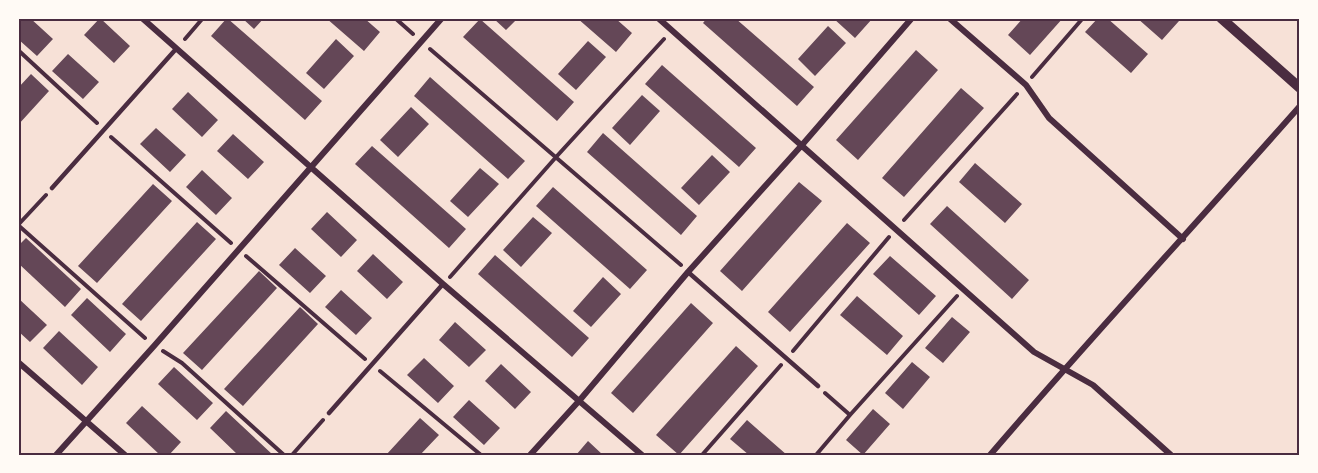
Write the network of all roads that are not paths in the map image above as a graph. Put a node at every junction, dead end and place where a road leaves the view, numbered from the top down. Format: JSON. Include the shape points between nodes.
{"nodes":[{"id":1,"x":142,"y":18,"type":"edge"},
{"id":2,"x":442,"y":18,"type":"edge"},
{"id":3,"x":658,"y":18,"type":"edge"},
{"id":4,"x":912,"y":18,"type":"edge"},
{"id":5,"x":950,"y":18,"type":"edge"},
{"id":6,"x":1221,"y":18,"type":"edge"},
{"id":7,"x":176,"y":49,"type":"junction"},
{"id":8,"x":1300,"y":88,"type":"edge"},
{"id":9,"x":1300,"y":106,"type":"edge"},
{"id":10,"x":802,"y":145,"type":"junction"},
{"id":11,"x":311,"y":167,"type":"junction"},
{"id":12,"x":52,"y":188,"type":"road end"},
{"id":13,"x":1183,"y":239,"type":"junction"},
{"id":14,"x":688,"y":272,"type":"junction"},
{"id":15,"x":444,"y":284,"type":"junction"},
{"id":16,"x":18,"y":362,"type":"edge"},
{"id":17,"x":1064,"y":369,"type":"junction"},
{"id":18,"x":818,"y":386,"type":"road end"},
{"id":19,"x":579,"y":401,"type":"junction"},
{"id":20,"x":329,"y":413,"type":"road end"},
{"id":21,"x":87,"y":421,"type":"junction"},
{"id":22,"x":56,"y":455,"type":"edge"},
{"id":23,"x":125,"y":455,"type":"edge"},
{"id":24,"x":531,"y":455,"type":"edge"},
{"id":25,"x":642,"y":455,"type":"edge"},
{"id":26,"x":990,"y":455,"type":"edge"},
{"id":27,"x":1171,"y":455,"type":"edge"}],
"edges":[{"from":1,"to":7,"type":"street"},
{"from":2,"to":11,"type":"street"},
{"from":3,"to":10,"type":"street"},
{"from":4,"to":10,"type":"street"},
{"from":5,"to":13,"type":"street","via":[[1026,85],[1049,118]]},
{"from":6,"to":8,"type":"street"},
{"from":7,"to":11,"type":"street"},
{"from":7,"to":12,"type":"lane"},
{"from":9,"to":13,"type":"street"},
{"from":10,"to":14,"type":"street"},
{"from":10,"to":17,"type":"street","via":[[1034,352]]},
{"from":11,"to":15,"type":"street"},
{"from":11,"to":21,"type":"street"},
{"from":13,"to":17,"type":"street"},
{"from":14,"to":18,"type":"lane"},
{"from":14,"to":19,"type":"street"},
{"from":15,"to":19,"type":"street"},
{"from":15,"to":20,"type":"lane"},
{"from":16,"to":21,"type":"street"},
{"from":17,"to":26,"type":"street"},
{"from":17,"to":27,"type":"street","via":[[1093,384]]},
{"from":19,"to":24,"type":"street"},
{"from":19,"to":25,"type":"street"},
{"from":21,"to":22,"type":"street"},
{"from":21,"to":23,"type":"street"}]}
